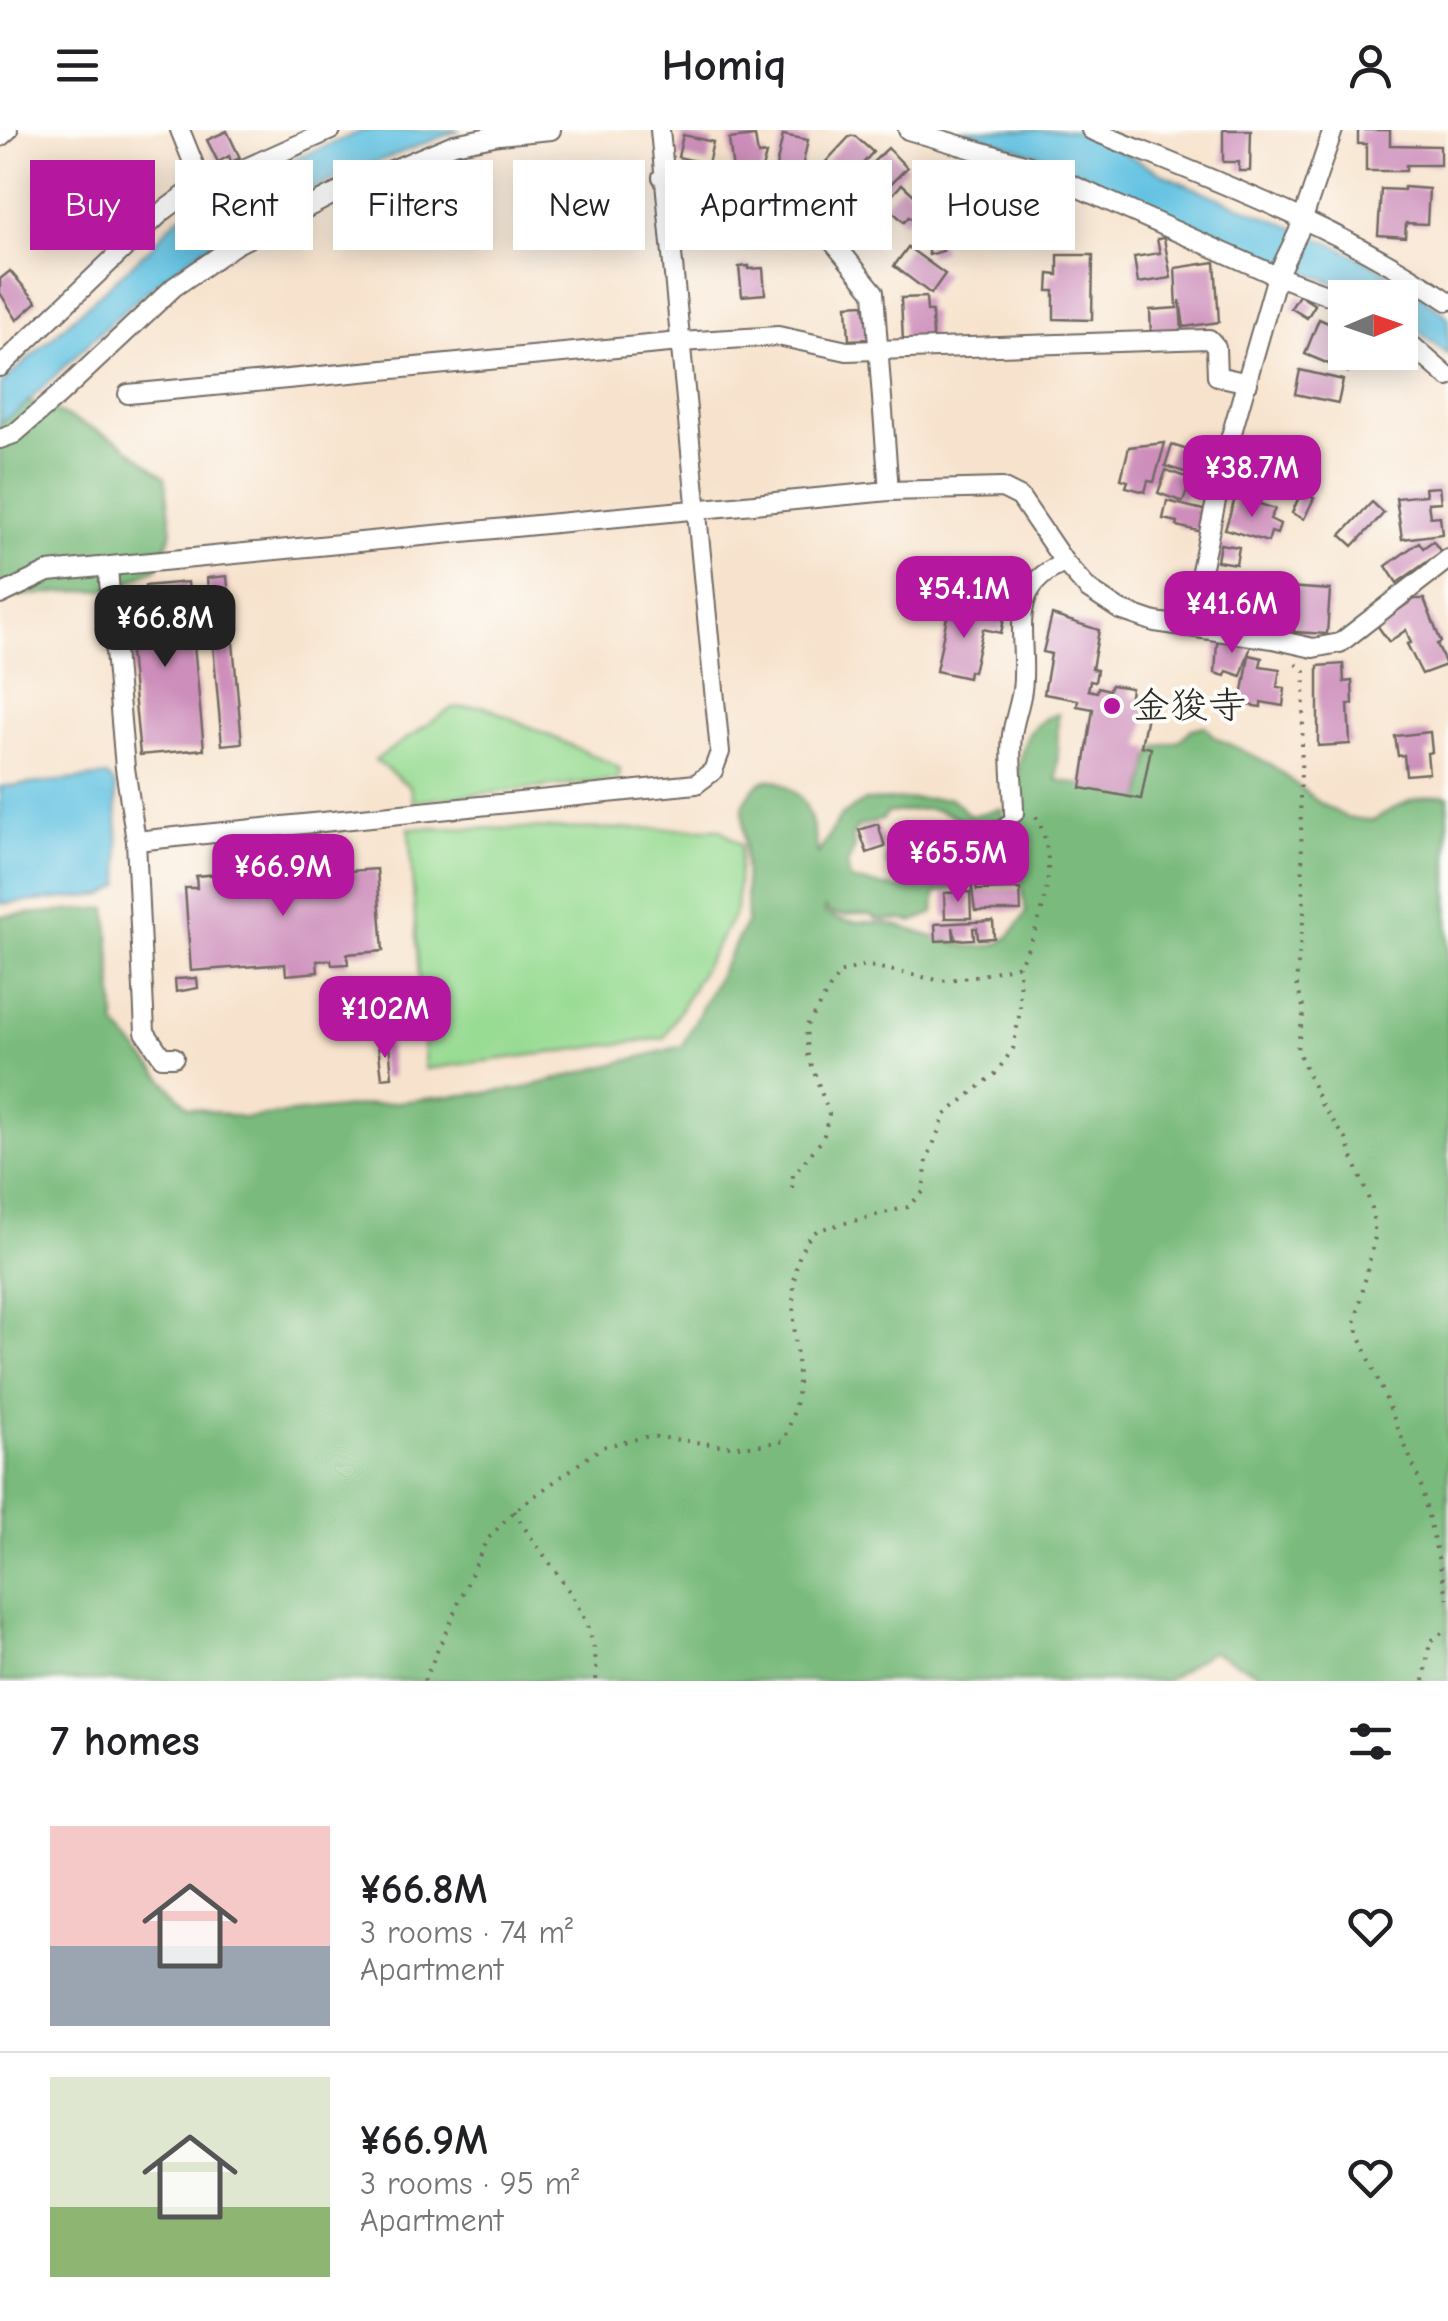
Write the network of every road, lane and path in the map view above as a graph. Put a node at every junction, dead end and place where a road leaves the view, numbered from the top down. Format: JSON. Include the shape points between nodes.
{"nodes":[{"id":1,"x":8,"y":130,"type":"edge"},
{"id":2,"x":180,"y":130,"type":"edge"},
{"id":3,"x":331,"y":130,"type":"edge"},
{"id":4,"x":551,"y":130,"type":"edge"},
{"id":5,"x":660,"y":130,"type":"edge"},
{"id":6,"x":908,"y":130,"type":"edge"},
{"id":7,"x":1090,"y":130,"type":"edge"},
{"id":8,"x":1333,"y":130,"type":"edge"},
{"id":9,"x":0,"y":137,"type":"edge"},
{"id":10,"x":193,"y":160,"type":"edge"},
{"id":11,"x":271,"y":160,"type":"edge"},
{"id":12,"x":662,"y":177,"type":"joint"},
{"id":13,"x":175,"y":202,"type":"edge"},
{"id":14,"x":313,"y":203,"type":"edge"},
{"id":15,"x":1300,"y":226,"type":"junction"},
{"id":16,"x":219,"y":250,"type":"edge"},
{"id":17,"x":839,"y":250,"type":"edge"},
{"id":18,"x":1280,"y":270,"type":"junction"},
{"id":19,"x":1328,"y":293,"type":"edge"},
{"id":20,"x":1448,"y":301,"type":"edge"},
{"id":21,"x":680,"y":342,"type":"junction"},
{"id":22,"x":1418,"y":351,"type":"edge"},
{"id":23,"x":878,"y":352,"type":"junction"},
{"id":24,"x":0,"y":366,"type":"edge"},
{"id":25,"x":1448,"y":377,"type":"edge"},
{"id":26,"x":1248,"y":383,"type":"junction"},
{"id":27,"x":128,"y":394,"type":"dead end"},
{"id":28,"x":0,"y":439,"type":"edge"},
{"id":29,"x":889,"y":491,"type":"junction"},
{"id":30,"x":697,"y":511,"type":"junction"},
{"id":31,"x":1448,"y":559,"type":"edge"},
{"id":32,"x":1065,"y":563,"type":"junction"},
{"id":33,"x":108,"y":569,"type":"junction"},
{"id":34,"x":0,"y":595,"type":"edge"},
{"id":35,"x":1189,"y":626,"type":"junction"},
{"id":36,"x":1294,"y":663,"type":"dead end"},
{"id":37,"x":1014,"y":803,"type":"junction"},
{"id":38,"x":930,"y":828,"type":"dead end"},
{"id":39,"x":136,"y":841,"type":"junction"},
{"id":40,"x":1020,"y":965,"type":"junction"},
{"id":41,"x":174,"y":1058,"type":"dead end"},
{"id":42,"x":792,"y":1188,"type":"dead end"},
{"id":43,"x":514,"y":1512,"type":"junction"},
{"id":44,"x":1448,"y":1598,"type":"edge"},
{"id":45,"x":1448,"y":1629,"type":"edge"},
{"id":46,"x":424,"y":1681,"type":"edge"},
{"id":47,"x":596,"y":1681,"type":"edge"},
{"id":48,"x":1424,"y":1681,"type":"edge"}],
"edges":[{"from":1,"to":9,"type":"street"},
{"from":2,"to":10,"type":"street"},
{"from":3,"to":11,"type":"street"},
{"from":4,"to":14,"type":"street","via":[[454,144]]},
{"from":5,"to":12,"type":"street"},
{"from":6,"to":18,"type":"street","via":[[1028,165]]},
{"from":7,"to":15,"type":"street"},
{"from":8,"to":15,"type":"street"},
{"from":12,"to":21,"type":"street"},
{"from":13,"to":24,"type":"street"},
{"from":15,"to":18,"type":"street"},
{"from":15,"to":20,"type":"street","via":[[1412,276]]},
{"from":16,"to":28,"type":"street","via":[[14,434]]},
{"from":17,"to":23,"type":"street","via":[[874,292]]},
{"from":18,"to":19,"type":"street"},
{"from":18,"to":26,"type":"street"},
{"from":21,"to":23,"type":"street","via":[[778,336]]},
{"from":21,"to":27,"type":"street"},
{"from":21,"to":30,"type":"street"},
{"from":22,"to":25,"type":"street"},
{"from":23,"to":26,"type":"street","via":[[1209,339],[1216,347],[1217,376]]},
{"from":23,"to":29,"type":"street"},
{"from":26,"to":35,"type":"street"},
{"from":29,"to":30,"type":"street"},
{"from":29,"to":32,"type":"street","via":[[1002,488],[1020,497]]},
{"from":30,"to":33,"type":"street"},
{"from":30,"to":39,"type":"street","via":[[720,752],[713,771],[696,784]]},
{"from":31,"to":35,"type":"street","via":[[1340,643],[1313,648]]},
{"from":32,"to":35,"type":"street","via":[[1120,610]]},
{"from":32,"to":37,"type":"street","via":[[1046,570],[1025,599],[1023,687],[1012,736]]},
{"from":33,"to":34,"type":"street","via":[[48,572]]},
{"from":33,"to":39,"type":"street"},
{"from":36,"to":44,"type":"path","via":[[1304,671],[1304,913],[1296,982],[1304,1011],[1297,1050],[1346,1139],[1372,1208],[1376,1237],[1355,1324],[1420,1482]]},
{"from":37,"to":38,"type":"lane","via":[[1001,827]]},
{"from":37,"to":40,"type":"path","via":[[1036,814],[1048,893]]},
{"from":39,"to":41,"type":"street","via":[[145,1032],[162,1057]]},
{"from":40,"to":42,"type":"path","via":[[942,981],[865,965],[839,972],[806,1028],[808,1056],[830,1114],[823,1139],[793,1176]]},
{"from":40,"to":43,"type":"path","via":[[1014,1049],[945,1116],[923,1192],[908,1207],[809,1236],[794,1279],[798,1382],[784,1441],[725,1446],[650,1436],[602,1447]]},
{"from":43,"to":46,"type":"path","via":[[486,1541]]},
{"from":43,"to":47,"type":"path","via":[[579,1604],[597,1659]]},
{"from":45,"to":48,"type":"path","via":[[1430,1641]]}]}
